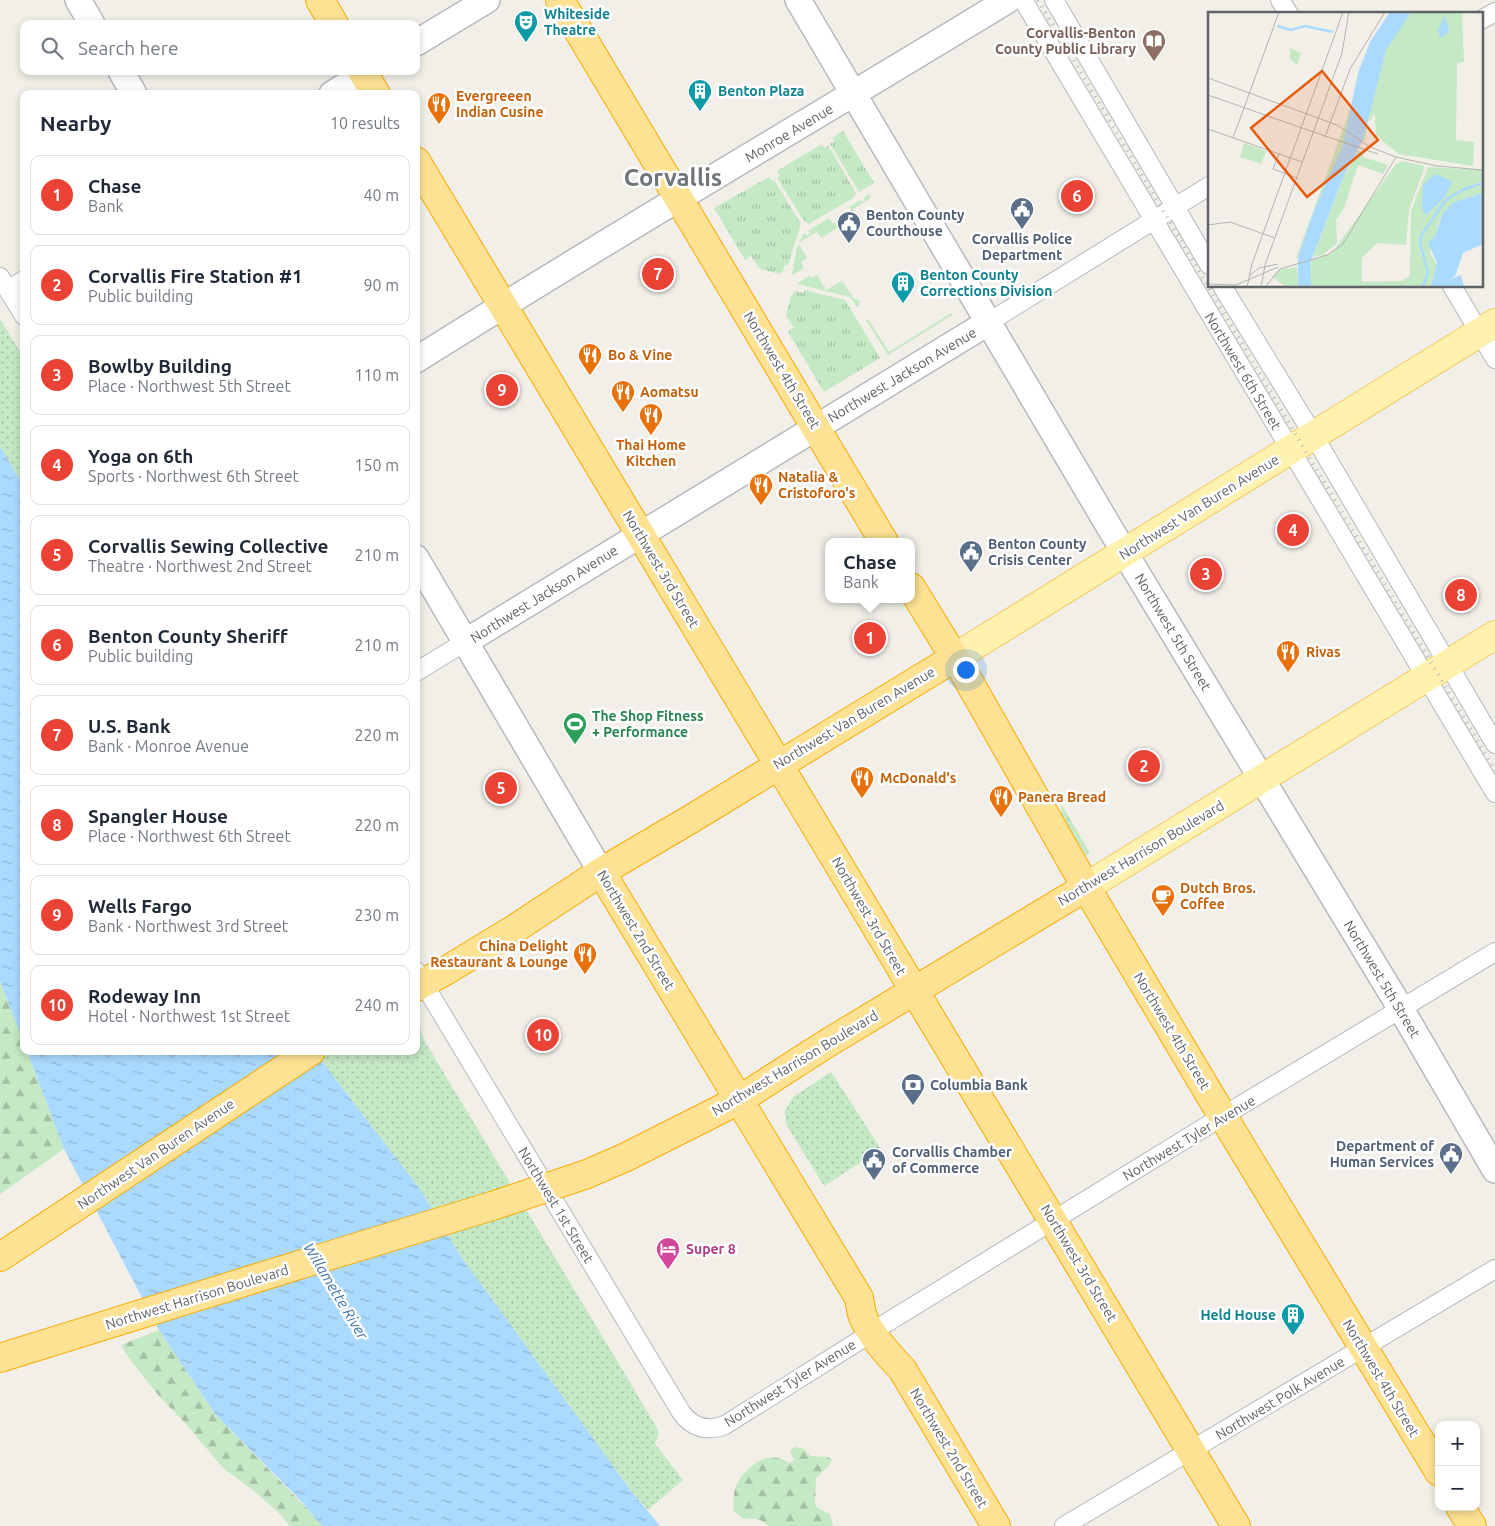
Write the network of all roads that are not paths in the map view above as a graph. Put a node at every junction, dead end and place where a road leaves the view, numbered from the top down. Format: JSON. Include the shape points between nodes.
{"nodes":[{"id":1,"x":78,"y":0,"type":"edge"},
{"id":2,"x":320,"y":0,"type":"edge"},
{"id":3,"x":487,"y":0,"type":"edge"},
{"id":4,"x":560,"y":0,"type":"edge"},
{"id":5,"x":798,"y":0,"type":"edge"},
{"id":6,"x":1008,"y":0,"type":"edge"},
{"id":7,"x":1023,"y":0,"type":"edge"},
{"id":8,"x":1054,"y":0,"type":"edge"},
{"id":9,"x":1280,"y":0,"type":"edge"},
{"id":10,"x":1288,"y":12,"type":"edge"},
{"id":11,"x":1495,"y":12,"type":"edge"},
{"id":12,"x":1482,"y":19,"type":"edge"},
{"id":13,"x":90,"y":20,"type":"edge"},
{"id":14,"x":332,"y":20,"type":"edge"},
{"id":15,"x":420,"y":41,"type":"edge"},
{"id":16,"x":123,"y":75,"type":"edge"},
{"id":17,"x":368,"y":78,"type":"edge"},
{"id":18,"x":132,"y":90,"type":"edge"},
{"id":19,"x":341,"y":90,"type":"edge"},
{"id":20,"x":854,"y":94,"type":"junction"},
{"id":21,"x":420,"y":168,"type":"edge"},
{"id":22,"x":1208,"y":187,"type":"edge"},
{"id":23,"x":679,"y":198,"type":"junction"},
{"id":24,"x":1174,"y":207,"type":"junction"},
{"id":25,"x":1154,"y":219,"type":"junction"},
{"id":26,"x":1208,"y":263,"type":"edge"},
{"id":27,"x":20,"y":281,"type":"edge"},
{"id":28,"x":4,"y":283,"type":"edge"},
{"id":29,"x":1223,"y":288,"type":"edge"},
{"id":30,"x":1454,"y":288,"type":"edge"},
{"id":31,"x":504,"y":306,"type":"junction"},
{"id":32,"x":20,"y":309,"type":"edge"},
{"id":33,"x":989,"y":322,"type":"junction"},
{"id":34,"x":1487,"y":328,"type":"edge"},
{"id":35,"x":420,"y":358,"type":"edge"},
{"id":36,"x":1495,"y":359,"type":"edge"},
{"id":37,"x":816,"y":428,"type":"junction"},
{"id":38,"x":1314,"y":436,"type":"junction"},
{"id":39,"x":1290,"y":450,"type":"junction"},
{"id":40,"x":640,"y":535,"type":"junction"},
{"id":41,"x":882,"y":538,"type":"edge"},
{"id":42,"x":1125,"y":552,"type":"junction"},
{"id":43,"x":420,"y":565,"type":"edge"},
{"id":44,"x":915,"y":594,"type":"edge"},
{"id":45,"x":1495,"y":635,"type":"edge"},
{"id":46,"x":465,"y":642,"type":"junction"},
{"id":47,"x":954,"y":658,"type":"junction"},
{"id":48,"x":420,"y":670,"type":"edge"},
{"id":49,"x":1437,"y":671,"type":"junction"},
{"id":50,"x":1495,"y":744,"type":"edge"},
{"id":51,"x":778,"y":764,"type":"junction"},
{"id":52,"x":1262,"y":779,"type":"junction"},
{"id":53,"x":1495,"y":793,"type":"edge"},
{"id":54,"x":601,"y":872,"type":"junction"},
{"id":55,"x":1086,"y":887,"type":"junction"},
{"id":56,"x":1495,"y":952,"type":"edge"},
{"id":57,"x":420,"y":979,"type":"edge"},
{"id":58,"x":420,"y":983,"type":"edge"},
{"id":59,"x":913,"y":991,"type":"junction"},
{"id":60,"x":1401,"y":1009,"type":"junction"},
{"id":61,"x":305,"y":1055,"type":"edge"},
{"id":62,"x":739,"y":1100,"type":"junction"},
{"id":63,"x":1223,"y":1116,"type":"junction"},
{"id":64,"x":1495,"y":1170,"type":"edge"},
{"id":65,"x":1054,"y":1221,"type":"junction"},
{"id":66,"x":0,"y":1257,"type":"edge"},
{"id":67,"x":1495,"y":1268,"type":"edge"},
{"id":68,"x":878,"y":1328,"type":"junction"},
{"id":69,"x":1363,"y":1348,"type":"junction"},
{"id":70,"x":0,"y":1358,"type":"edge"},
{"id":71,"x":705,"y":1428,"type":"joint"},
{"id":72,"x":1191,"y":1450,"type":"junction"},
{"id":73,"x":1435,"y":1466,"type":"edge"},
{"id":74,"x":1463,"y":1511,"type":"edge"},
{"id":75,"x":996,"y":1526,"type":"edge"},
{"id":76,"x":1064,"y":1526,"type":"edge"},
{"id":77,"x":1236,"y":1526,"type":"edge"},
{"id":78,"x":1472,"y":1526,"type":"edge"}],
"edges":[{"from":1,"to":13,"type":"street"},
{"from":2,"to":14,"type":"highway"},
{"from":3,"to":15,"type":"street"},
{"from":4,"to":23,"type":"highway","name":"Northwest 4th Street"},
{"from":5,"to":20,"type":"street","name":"Northwest 5th Street"},
{"from":6,"to":20,"type":"street","name":"Monroe Avenue"},
{"from":7,"to":25,"type":"street","name":"Northwest 6th Street"},
{"from":8,"to":24,"type":"street"},
{"from":9,"to":10,"type":"street"},
{"from":11,"to":12,"type":"street"},
{"from":16,"to":18,"type":"street"},
{"from":17,"to":19,"type":"street"},
{"from":20,"to":23,"type":"street","name":"Monroe Avenue"},
{"from":20,"to":33,"type":"street","name":"Northwest 5th Street"},
{"from":21,"to":31,"type":"highway","name":"Northwest 3rd Street"},
{"from":22,"to":24,"type":"street","name":"Northwest Jackson Avenue"},
{"from":23,"to":31,"type":"street","name":"Monroe Avenue"},
{"from":23,"to":37,"type":"highway","name":"Northwest 4th Street"},
{"from":24,"to":25,"type":"street","name":"Northwest Jackson Avenue"},
{"from":24,"to":26,"type":"street"},
{"from":25,"to":33,"type":"street","name":"Northwest Jackson Avenue"},
{"from":25,"to":39,"type":"street","name":"Northwest 6th Street"},
{"from":27,"to":28,"type":"street"},
{"from":28,"to":32,"type":"street"},
{"from":29,"to":38,"type":"street","name":"Northwest 6th Street"},
{"from":30,"to":34,"type":"street"},
{"from":31,"to":35,"type":"street","name":"Monroe Avenue"},
{"from":31,"to":40,"type":"highway","name":"Northwest 3rd Street"},
{"from":33,"to":37,"type":"street","name":"Northwest Jackson Avenue"},
{"from":33,"to":42,"type":"street","name":"Northwest 5th Street"},
{"from":34,"to":36,"type":"street"},
{"from":34,"to":38,"type":"main road","name":"Northwest Van Buren Avenue"},
{"from":37,"to":40,"type":"street","name":"Northwest Jackson Avenue"},
{"from":37,"to":41,"type":"highway","name":"Northwest 4th Street"},
{"from":38,"to":39,"type":"main road","name":"Northwest Van Buren Avenue"},
{"from":38,"to":49,"type":"street","name":"Northwest 6th Street"},
{"from":39,"to":42,"type":"main road","name":"Northwest Van Buren Avenue"},
{"from":39,"to":49,"type":"street","name":"Northwest 6th Street"},
{"from":40,"to":46,"type":"street","name":"Northwest Jackson Avenue"},
{"from":40,"to":51,"type":"highway","name":"Northwest 3rd Street"},
{"from":42,"to":47,"type":"main road","name":"Northwest Van Buren Avenue"},
{"from":42,"to":52,"type":"street","name":"Northwest 5th Street"},
{"from":43,"to":46,"type":"street","name":"Northwest 2nd Street"},
{"from":44,"to":47,"type":"highway","name":"Northwest 4th Street"},
{"from":45,"to":49,"type":"main road","name":"Northwest Harrison Boulevard"},
{"from":46,"to":48,"type":"street","name":"Northwest Jackson Avenue"},
{"from":46,"to":54,"type":"street","name":"Northwest 2nd Street"},
{"from":47,"to":51,"type":"highway","name":"Northwest Van Buren Avenue"},
{"from":47,"to":55,"type":"highway","name":"Northwest 4th Street"},
{"from":49,"to":50,"type":"street","name":"Northwest 6th Street"},
{"from":49,"to":52,"type":"main road","name":"Northwest Harrison Boulevard"},
{"from":49,"to":53,"type":"street","name":"Northwest 6th Street"},
{"from":51,"to":54,"type":"highway","name":"Northwest Van Buren Avenue"},
{"from":51,"to":59,"type":"highway","name":"Northwest 3rd Street"},
{"from":52,"to":55,"type":"main road","name":"Northwest Harrison Boulevard"},
{"from":52,"to":60,"type":"street","name":"Northwest 5th Street"},
{"from":54,"to":57,"type":"highway","name":"Northwest Van Buren Avenue","via":[[516,928]]},
{"from":54,"to":62,"type":"highway","name":"Northwest 2nd Street"},
{"from":55,"to":59,"type":"highway","name":"Northwest Harrison Boulevard"},
{"from":55,"to":63,"type":"highway","name":"Northwest 4th Street"},
{"from":56,"to":60,"type":"street","name":"Northwest Tyler Avenue"},
{"from":58,"to":71,"type":"street","name":"Northwest 1st Street","via":[[681,1412],[691,1424]]},
{"from":59,"to":62,"type":"highway","name":"Northwest Harrison Boulevard"},
{"from":59,"to":65,"type":"highway","name":"Northwest 3rd Street"},
{"from":60,"to":63,"type":"street","name":"Northwest Tyler Avenue"},
{"from":60,"to":64,"type":"street","name":"Northwest 5th Street"},
{"from":61,"to":66,"type":"highway","name":"Northwest Van Buren Avenue"},
{"from":62,"to":68,"type":"highway","name":"Northwest 2nd Street","via":[[859,1298],[862,1315]]},
{"from":62,"to":70,"type":"highway","name":"Northwest Harrison Boulevard","bridge":true,"via":[[587,1174]]},
{"from":63,"to":65,"type":"street","name":"Northwest Tyler Avenue"},
{"from":63,"to":69,"type":"highway","name":"Northwest 4th Street"},
{"from":65,"to":68,"type":"street","name":"Northwest Tyler Avenue"},
{"from":65,"to":72,"type":"highway","name":"Northwest 3rd Street"},
{"from":67,"to":69,"type":"street","name":"Northwest Polk Avenue"},
{"from":68,"to":71,"type":"street","name":"Northwest Tyler Avenue","via":[[724,1425]]},
{"from":68,"to":75,"type":"highway","name":"Northwest 2nd Street","via":[[886,1353],[902,1369]]},
{"from":69,"to":72,"type":"street","name":"Northwest Polk Avenue"},
{"from":69,"to":73,"type":"highway","name":"Northwest 4th Street"},
{"from":72,"to":76,"type":"street","name":"Northwest Polk Avenue"},
{"from":72,"to":77,"type":"highway","name":"Northwest 3rd Street"},
{"from":74,"to":78,"type":"highway"}]}
